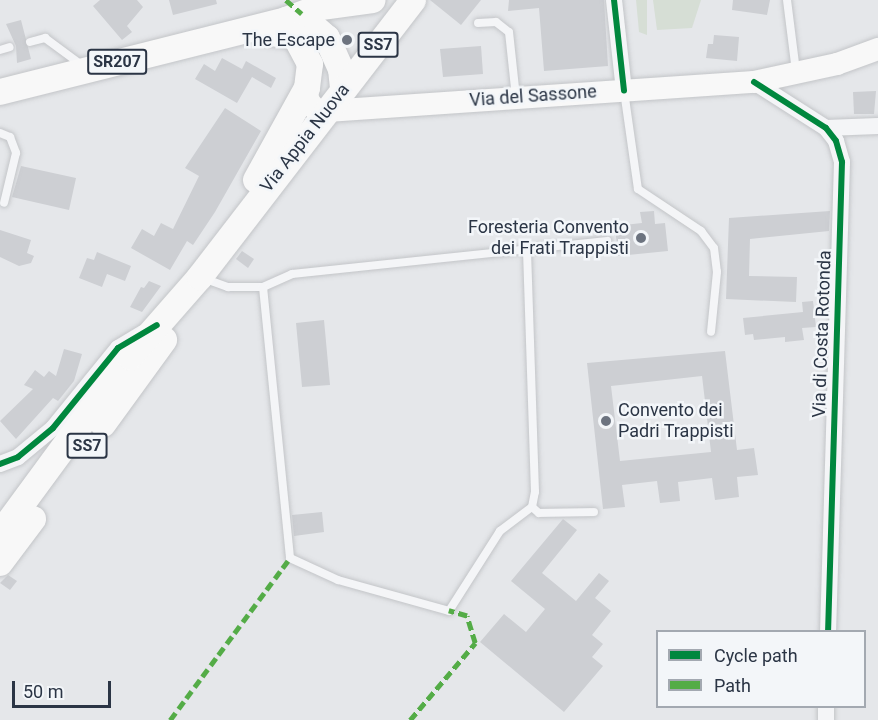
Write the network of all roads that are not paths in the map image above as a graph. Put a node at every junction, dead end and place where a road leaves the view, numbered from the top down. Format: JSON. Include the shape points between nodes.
{"nodes":[{"id":1,"x":373,"y":0,"type":"edge"},
{"id":2,"x":413,"y":0,"type":"edge"},
{"id":3,"x":614,"y":0,"type":"edge"},
{"id":4,"x":787,"y":0,"type":"edge"},
{"id":5,"x":330,"y":2,"type":"edge"},
{"id":6,"x":286,"y":20,"type":"junction"},
{"id":7,"x":478,"y":23,"type":"dead end"},
{"id":8,"x":233,"y":32,"type":"junction"},
{"id":9,"x":30,"y":42,"type":"dead end"},
{"id":10,"x":10,"y":47,"type":"dead end"},
{"id":11,"x":878,"y":49,"type":"edge"},
{"id":12,"x":0,"y":50,"type":"edge"},
{"id":13,"x":88,"y":69,"type":"junction"},
{"id":14,"x":796,"y":74,"type":"junction"},
{"id":15,"x":754,"y":82,"type":"junction"},
{"id":16,"x":307,"y":88,"type":"junction"},
{"id":17,"x":343,"y":89,"type":"junction"},
{"id":18,"x":624,"y":90,"type":"junction"},
{"id":19,"x":0,"y":93,"type":"edge"},
{"id":20,"x":516,"y":98,"type":"junction"},
{"id":21,"x":363,"y":106,"type":"junction"},
{"id":22,"x":327,"y":111,"type":"junction"},
{"id":23,"x":878,"y":126,"type":"edge"},
{"id":24,"x":826,"y":128,"type":"junction"},
{"id":25,"x":0,"y":133,"type":"edge"},
{"id":26,"x":4,"y":203,"type":"dead end"},
{"id":27,"x":608,"y":241,"type":"dead end"},
{"id":28,"x":527,"y":249,"type":"junction"},
{"id":29,"x":220,"y":250,"type":"junction"},
{"id":30,"x":200,"y":277,"type":"junction"},
{"id":31,"x":263,"y":287,"type":"junction"},
{"id":32,"x":157,"y":325,"type":"junction"},
{"id":33,"x":711,"y":332,"type":"dead end"},
{"id":34,"x":0,"y":464,"type":"edge"},
{"id":35,"x":532,"y":507,"type":"junction"},
{"id":36,"x":594,"y":512,"type":"dead end"},
{"id":37,"x":0,"y":534,"type":"edge"},
{"id":38,"x":0,"y":563,"type":"edge"},
{"id":39,"x":828,"y":630,"type":"edge"}],
"edges":[{"from":1,"to":5,"type":"main road"},
{"from":2,"to":17,"type":"main road","name":"Via Appia Nuova","number":"SS7"},
{"from":3,"to":18,"type":"street"},
{"from":4,"to":14,"type":"lane"},
{"from":5,"to":6,"type":"main road"},
{"from":6,"to":8,"type":"main road"},
{"from":6,"to":17,"type":"main road","via":[[313,26],[327,38],[341,69]]},
{"from":7,"to":20,"type":"lane","via":[[496,22],[509,32]]},
{"from":8,"to":13,"type":"main road","number":"SR207"},
{"from":8,"to":16,"type":"main road","via":[[295,36],[310,64]]},
{"from":9,"to":13,"type":"lane","via":[[45,38]]},
{"from":10,"to":12,"type":"lane"},
{"from":11,"to":14,"type":"main road","name":"Via del Sassone"},
{"from":13,"to":19,"type":"main road","number":"SR207"},
{"from":14,"to":15,"type":"main road","name":"Via del Sassone"},
{"from":15,"to":18,"type":"main road","name":"Via del Sassone"},
{"from":15,"to":24,"type":"street","name":"Via di Costa Rotonda"},
{"from":16,"to":22,"type":"main road","via":[[308,100],[315,109]]},
{"from":16,"to":29,"type":"main road"},
{"from":17,"to":21,"type":"main road","via":[[347,97]]},
{"from":17,"to":22,"type":"main road","name":"Via Appia Nuova","number":"SS7"},
{"from":18,"to":20,"type":"main road","name":"Via del Sassone"},
{"from":18,"to":33,"type":"lane","via":[[638,189],[701,231],[714,248],[717,272]]},
{"from":20,"to":21,"type":"main road","name":"Via del Sassone"},
{"from":21,"to":22,"type":"main road","name":"Via del Sassone"},
{"from":22,"to":29,"type":"main road","name":"Via Appia Nuova","number":"SS7"},
{"from":23,"to":24,"type":"street"},
{"from":24,"to":39,"type":"street","name":"Via di Costa Rotonda","via":[[839,148],[842,169]]},
{"from":25,"to":26,"type":"lane","via":[[10,137],[16,153]]},
{"from":27,"to":28,"type":"lane"},
{"from":28,"to":31,"type":"lane","via":[[292,274]]},
{"from":28,"to":35,"type":"lane","via":[[535,492]]},
{"from":29,"to":30,"type":"main road","name":"Via Appia Nuova","number":"SS7"},
{"from":30,"to":31,"type":"lane","via":[[228,287]]},
{"from":30,"to":32,"type":"main road","name":"Via Appia Nuova","number":"SS7"},
{"from":30,"to":38,"type":"main road","name":"Via Appia Nuova","number":"SS7","via":[[173,328]]},
{"from":31,"to":35,"type":"lane","via":[[290,558],[338,580],[449,611],[500,531]]},
{"from":32,"to":34,"type":"street","via":[[118,348],[53,428],[18,457]]},
{"from":32,"to":37,"type":"main road","name":"Via Appia Nuova","number":"SS7"},
{"from":35,"to":36,"type":"lane","via":[[539,513]]}]}
